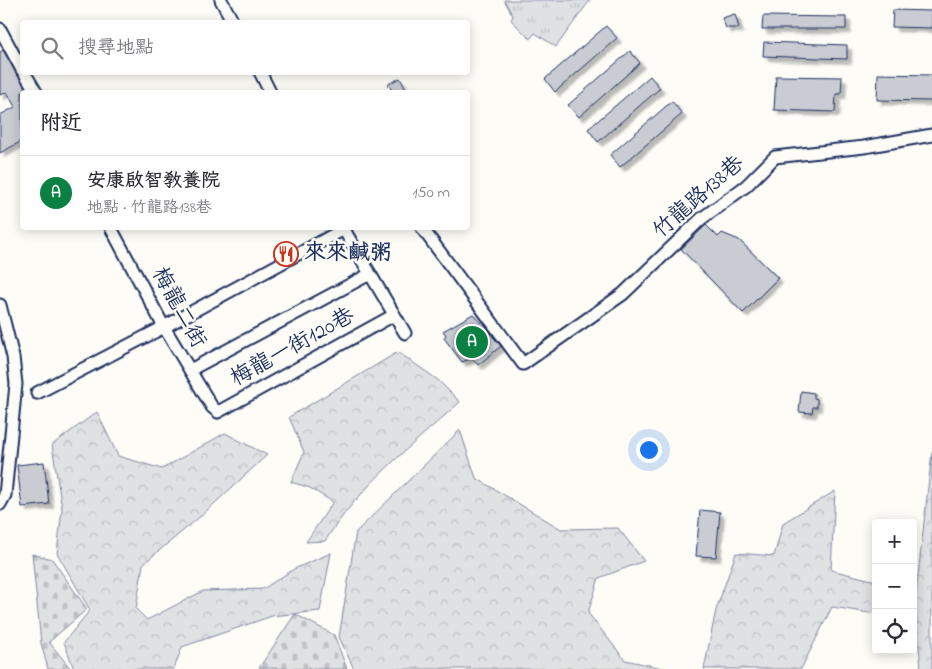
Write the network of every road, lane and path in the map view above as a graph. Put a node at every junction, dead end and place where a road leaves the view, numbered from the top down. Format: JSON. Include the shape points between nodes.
{"nodes":[{"id":1,"x":221,"y":0,"type":"edge"},
{"id":2,"x":232,"y":20,"type":"edge"},
{"id":3,"x":0,"y":28,"type":"edge"},
{"id":4,"x":20,"y":65,"type":"edge"},
{"id":5,"x":25,"y":75,"type":"edge"},
{"id":6,"x":262,"y":75,"type":"edge"},
{"id":7,"x":35,"y":90,"type":"edge"},
{"id":8,"x":269,"y":90,"type":"edge"},
{"id":9,"x":932,"y":135,"type":"edge"},
{"id":10,"x":112,"y":230,"type":"edge"},
{"id":11,"x":340,"y":230,"type":"edge"},
{"id":12,"x":345,"y":230,"type":"edge"},
{"id":13,"x":423,"y":230,"type":"edge"},
{"id":14,"x":370,"y":274,"type":"junction"},
{"id":15,"x":0,"y":305,"type":"edge"},
{"id":16,"x":394,"y":315,"type":"junction"},
{"id":17,"x":164,"y":327,"type":"junction"},
{"id":18,"x":405,"y":333,"type":"dead end"},
{"id":19,"x":190,"y":370,"type":"junction"},
{"id":20,"x":37,"y":393,"type":"dead end"},
{"id":21,"x":212,"y":407,"type":"joint"},
{"id":22,"x":6,"y":441,"type":"edge"},
{"id":23,"x":0,"y":504,"type":"edge"}],
"edges":[{"from":1,"to":2,"type":"street"},
{"from":3,"to":4,"type":"street"},
{"from":5,"to":7,"type":"street"},
{"from":6,"to":8,"type":"street"},
{"from":9,"to":13,"type":"street","name":"竹龍路138巷","via":[[775,157],[746,186],[701,219],[623,294],[522,364]]},
{"from":10,"to":17,"type":"street","name":"梅龍二街"},
{"from":11,"to":17,"type":"street"},
{"from":12,"to":14,"type":"street"},
{"from":14,"to":16,"type":"street"},
{"from":14,"to":19,"type":"street"},
{"from":15,"to":22,"type":"street","via":[[16,384]]},
{"from":16,"to":18,"type":"street"},
{"from":16,"to":21,"type":"street","name":"梅龍一街120巷","via":[[218,412]]},
{"from":17,"to":19,"type":"street","name":"梅龍二街"},
{"from":17,"to":20,"type":"street"},
{"from":19,"to":21,"type":"street","name":"梅龍二街"},
{"from":22,"to":23,"type":"street","via":[[5,495]]}]}
